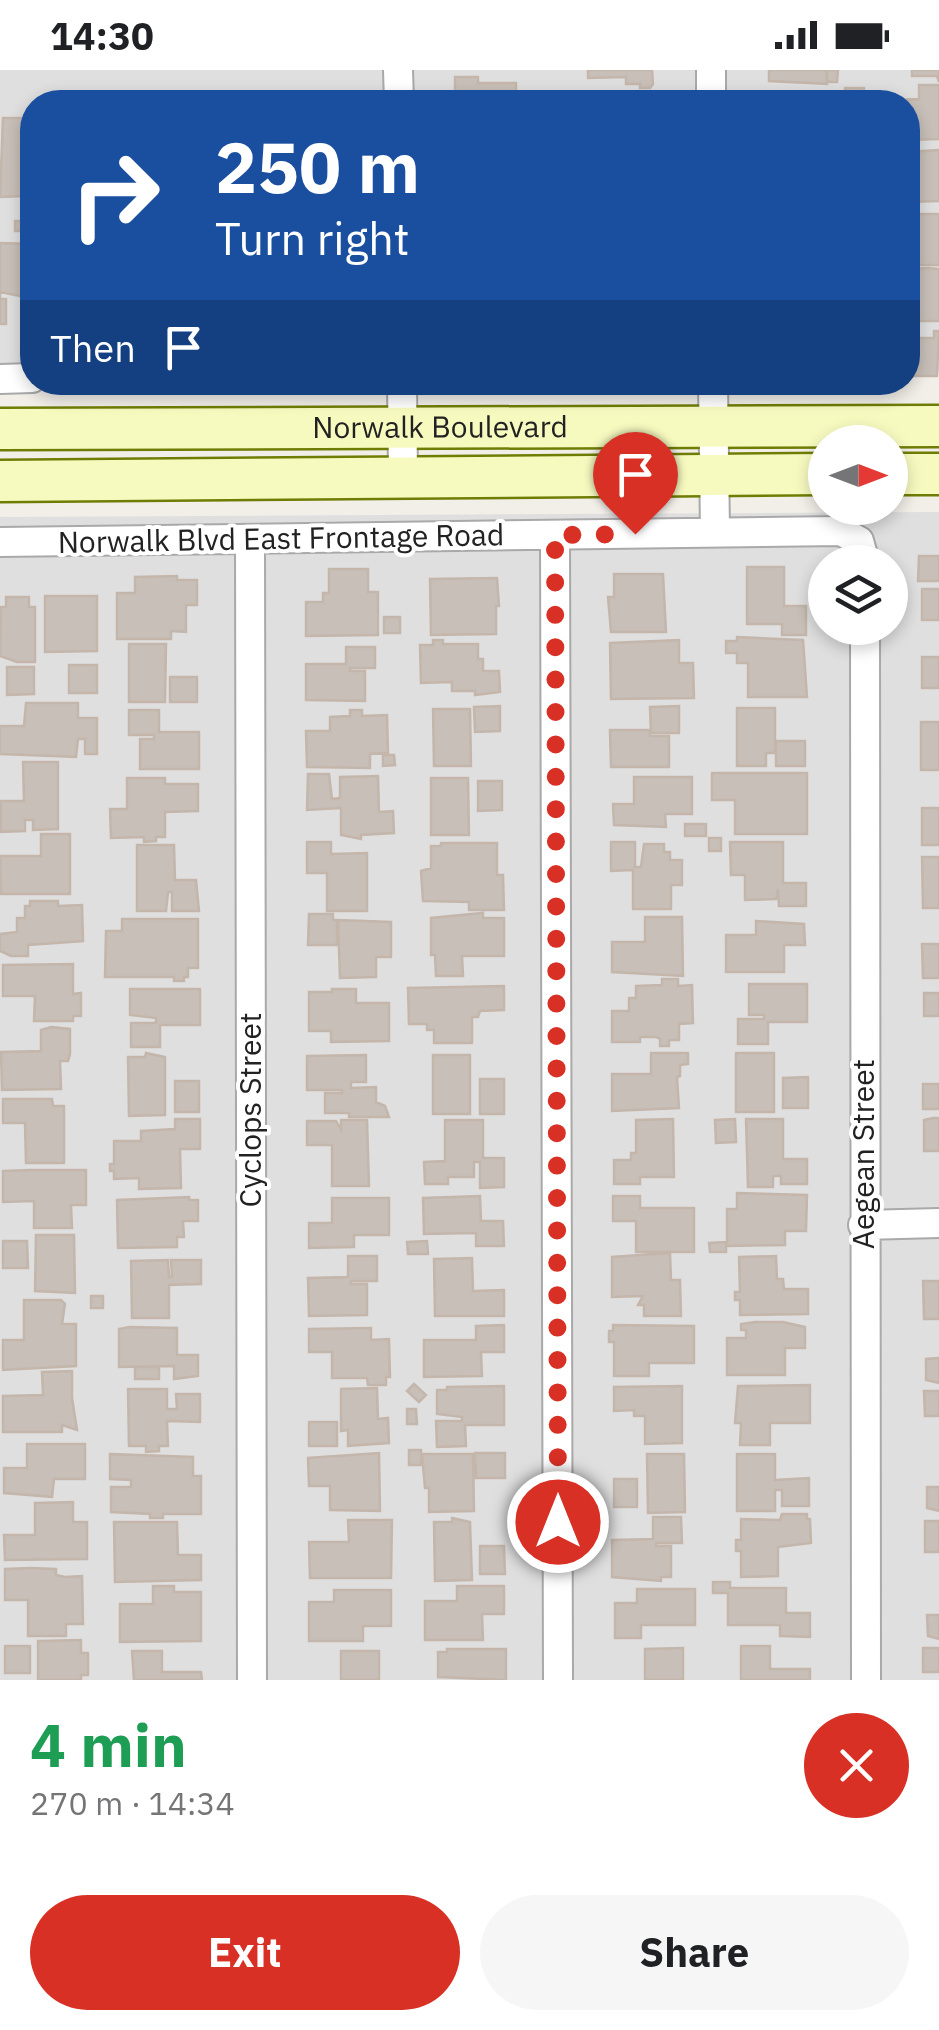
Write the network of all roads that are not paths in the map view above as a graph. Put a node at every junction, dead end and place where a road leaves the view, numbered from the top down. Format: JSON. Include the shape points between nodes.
{"nodes":[{"id":1,"x":402,"y":395,"type":"edge"},
{"id":2,"x":714,"y":395,"type":"edge"},
{"id":3,"x":939,"y":426,"type":"edge"},
{"id":4,"x":714,"y":428,"type":"junction"},
{"id":5,"x":0,"y":429,"type":"edge"},
{"id":6,"x":403,"y":430,"type":"junction"},
{"id":7,"x":714,"y":474,"type":"junction"},
{"id":8,"x":808,"y":474,"type":"edge"},
{"id":9,"x":908,"y":474,"type":"edge"},
{"id":10,"x":939,"y":474,"type":"edge"},
{"id":11,"x":404,"y":476,"type":"junction"},
{"id":12,"x":0,"y":481,"type":"edge"},
{"id":13,"x":715,"y":532,"type":"junction"},
{"id":14,"x":555,"y":535,"type":"junction"},
{"id":15,"x":250,"y":540,"type":"junction"},
{"id":16,"x":0,"y":542,"type":"edge"},
{"id":17,"x":854,"y":545,"type":"edge"},
{"id":18,"x":865,"y":645,"type":"edge"},
{"id":19,"x":939,"y":1223,"type":"edge"},
{"id":20,"x":863,"y":1224,"type":"junction"},
{"id":21,"x":252,"y":1680,"type":"edge"},
{"id":22,"x":558,"y":1680,"type":"edge"},
{"id":23,"x":866,"y":1680,"type":"edge"}],
"edges":[{"from":1,"to":6,"type":"street"},
{"from":2,"to":4,"type":"street"},
{"from":3,"to":4,"type":"main road","name":"Norwalk Boulevard"},
{"from":4,"to":6,"type":"main road","name":"Norwalk Boulevard"},
{"from":4,"to":7,"type":"street"},
{"from":5,"to":6,"type":"main road","name":"Norwalk Boulevard"},
{"from":6,"to":11,"type":"street"},
{"from":7,"to":8,"type":"main road","name":"Norwalk Boulevard"},
{"from":7,"to":11,"type":"main road","name":"Norwalk Boulevard"},
{"from":7,"to":13,"type":"street"},
{"from":9,"to":10,"type":"main road"},
{"from":11,"to":12,"type":"main road","name":"Norwalk Boulevard"},
{"from":13,"to":14,"type":"street","name":"Norwalk Blvd East Frontage Road"},
{"from":13,"to":17,"type":"street","name":"Norwalk Blvd East Frontage Road","via":[[840,532]]},
{"from":14,"to":15,"type":"street","name":"Norwalk Blvd East Frontage Road"},
{"from":14,"to":22,"type":"street"},
{"from":15,"to":16,"type":"street","name":"Norwalk Blvd East Frontage Road"},
{"from":15,"to":21,"type":"street","name":"Cyclops Street"},
{"from":18,"to":20,"type":"street","name":"Aegean Street"},
{"from":19,"to":20,"type":"street"},
{"from":20,"to":23,"type":"street","name":"Aegean Street"}]}
